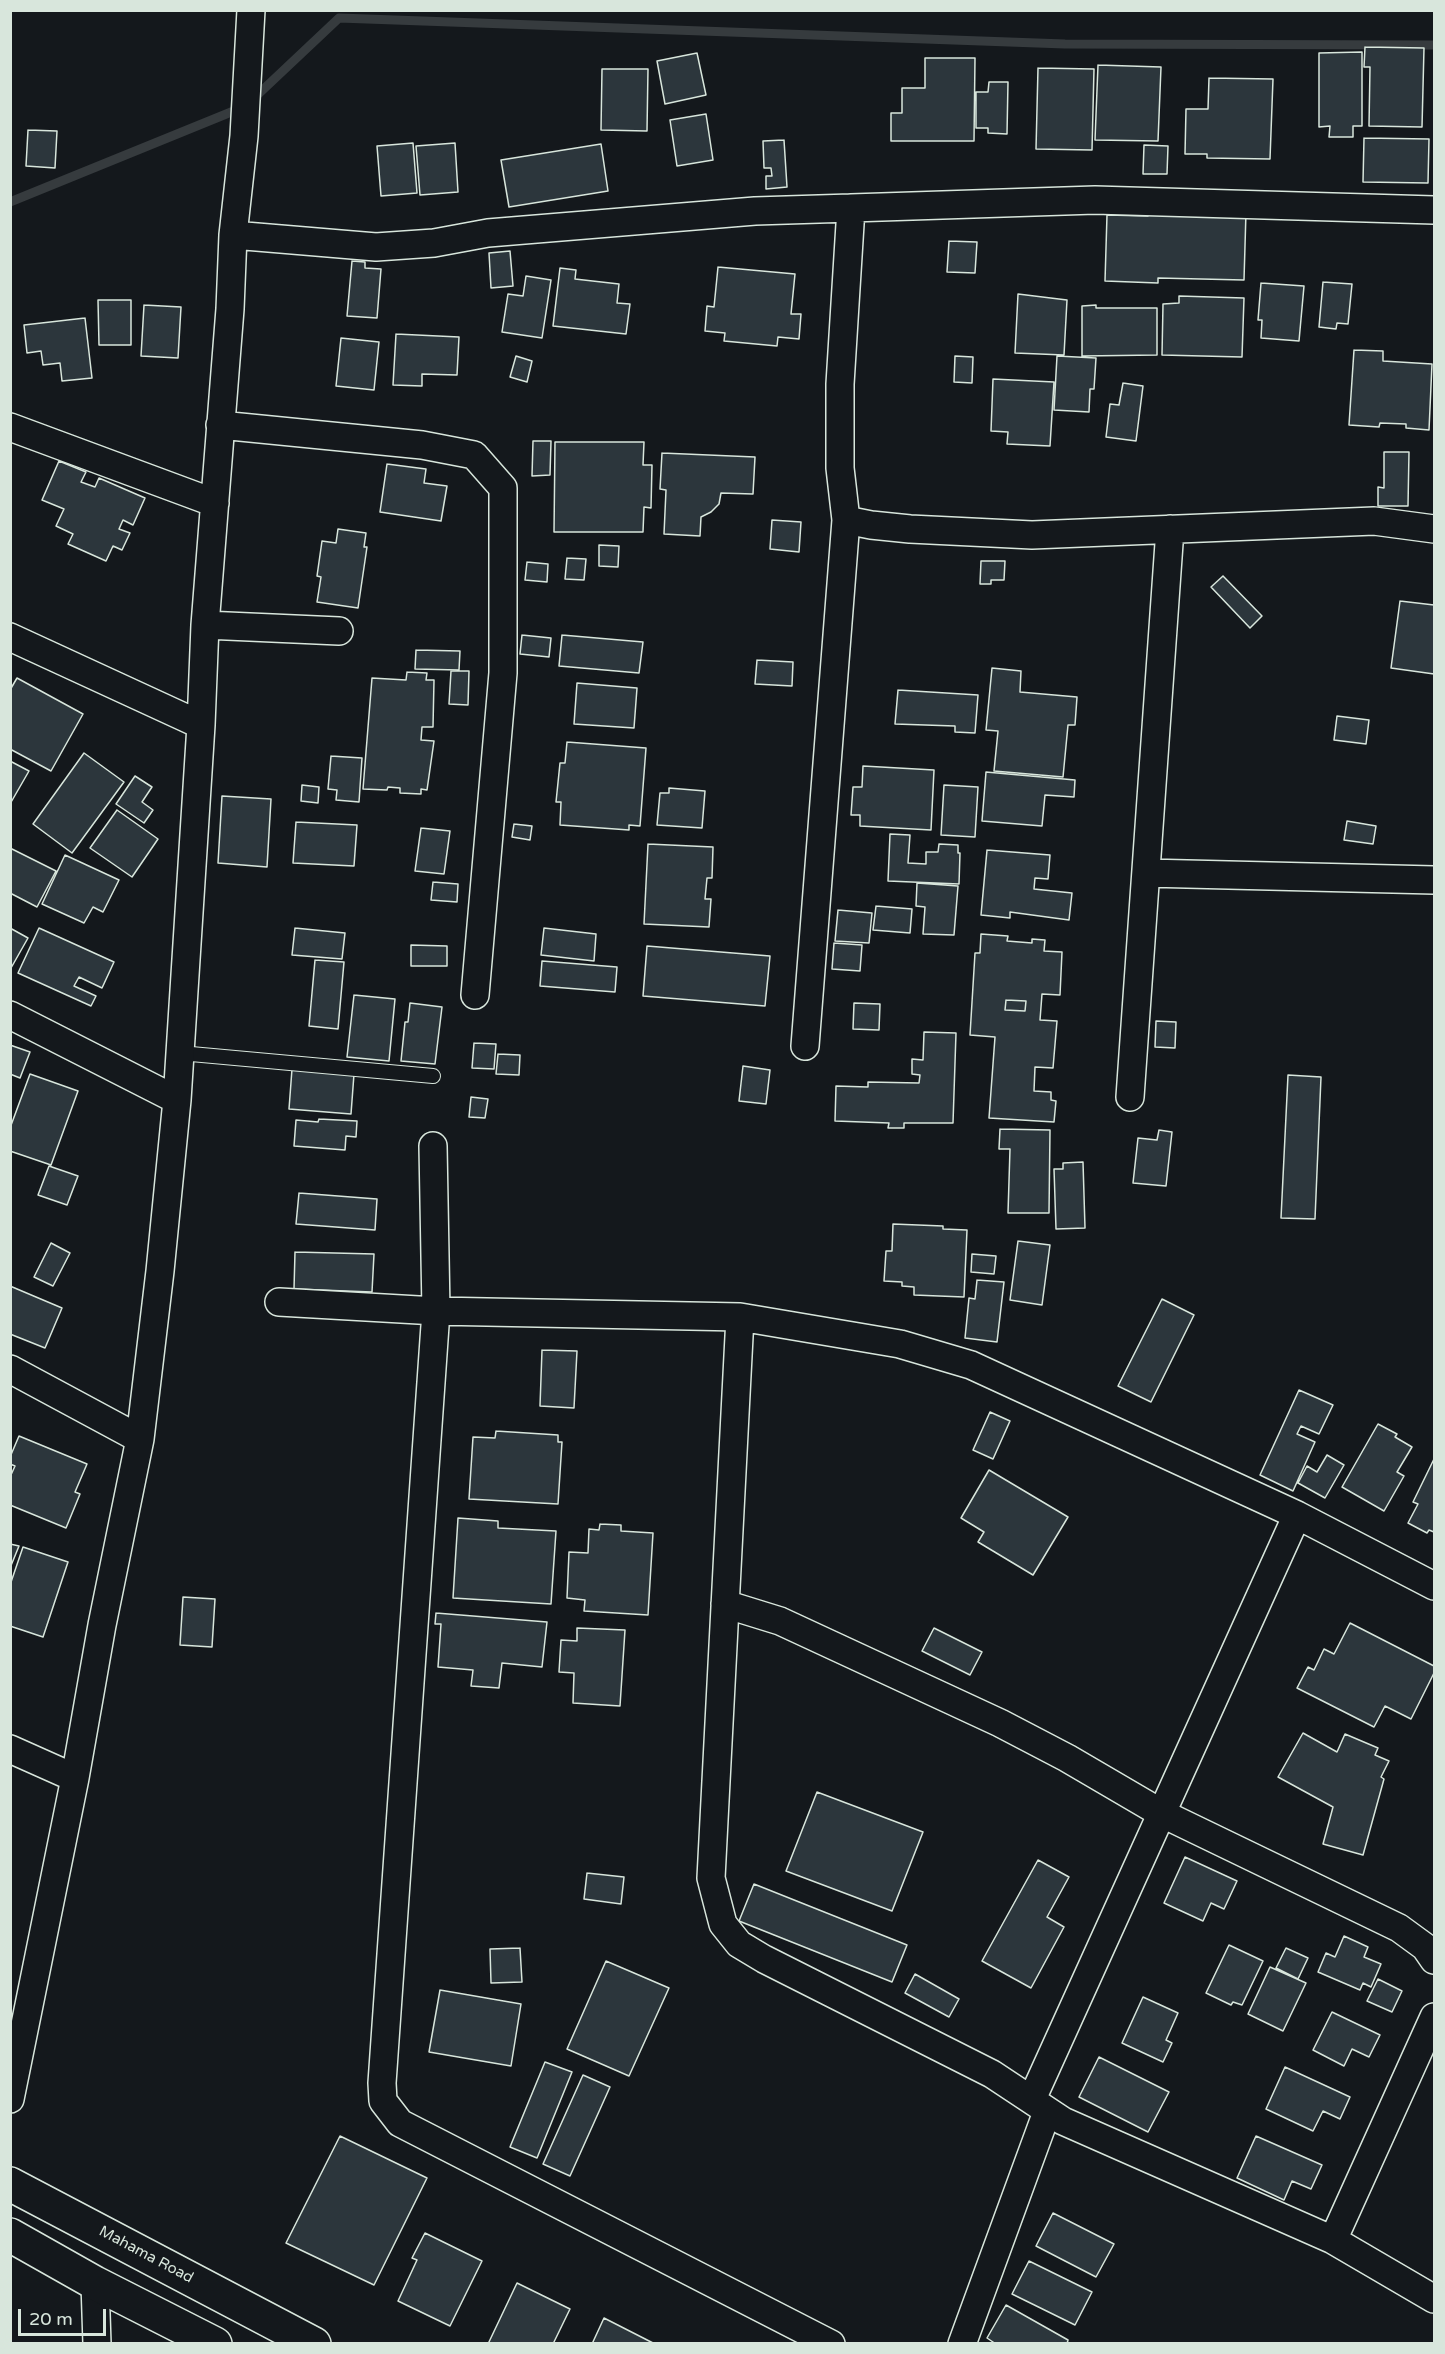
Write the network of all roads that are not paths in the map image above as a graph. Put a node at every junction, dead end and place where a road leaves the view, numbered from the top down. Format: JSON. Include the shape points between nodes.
{"nodes":[{"id":1,"x":252,"y":10,"type":"edge"},
{"id":2,"x":851,"y":208,"type":"junction"},
{"id":3,"x":1434,"y":210,"type":"edge"},
{"id":4,"x":233,"y":235,"type":"junction"},
{"id":5,"x":220,"y":425,"type":"junction"},
{"id":6,"x":10,"y":427,"type":"edge"},
{"id":7,"x":215,"y":503,"type":"junction"},
{"id":8,"x":846,"y":519,"type":"junction"},
{"id":9,"x":1170,"y":529,"type":"junction"},
{"id":10,"x":1434,"y":529,"type":"edge"},
{"id":11,"x":205,"y":625,"type":"junction"},
{"id":12,"x":339,"y":631,"type":"dead end"},
{"id":13,"x":10,"y":637,"type":"edge"},
{"id":14,"x":201,"y":725,"type":"junction"},
{"id":15,"x":1146,"y":873,"type":"junction"},
{"id":16,"x":1434,"y":880,"type":"edge"},
{"id":17,"x":475,"y":995,"type":"dead end"},
{"id":18,"x":10,"y":1015,"type":"edge"},
{"id":19,"x":805,"y":1046,"type":"dead end"},
{"id":20,"x":180,"y":1053,"type":"junction"},
{"id":21,"x":433,"y":1076,"type":"dead end"},
{"id":22,"x":1130,"y":1097,"type":"dead end"},
{"id":23,"x":177,"y":1100,"type":"junction"},
{"id":24,"x":433,"y":1146,"type":"dead end"},
{"id":25,"x":279,"y":1302,"type":"dead end"},
{"id":26,"x":436,"y":1311,"type":"junction"},
{"id":27,"x":740,"y":1317,"type":"junction"},
{"id":28,"x":10,"y":1369,"type":"edge"},
{"id":29,"x":140,"y":1439,"type":"junction"},
{"id":30,"x":1296,"y":1515,"type":"junction"},
{"id":31,"x":1434,"y":1586,"type":"edge"},
{"id":32,"x":725,"y":1604,"type":"junction"},
{"id":33,"x":10,"y":1749,"type":"edge"},
{"id":34,"x":75,"y":1778,"type":"junction"},
{"id":35,"x":1161,"y":1813,"type":"junction"},
{"id":36,"x":1434,"y":1960,"type":"edge"},
{"id":37,"x":1434,"y":2017,"type":"edge"},
{"id":38,"x":10,"y":2099,"type":"edge"},
{"id":39,"x":1039,"y":2105,"type":"junction"},
{"id":40,"x":10,"y":2184,"type":"edge"},
{"id":41,"x":10,"y":2235,"type":"edge"},
{"id":42,"x":1333,"y":2240,"type":"junction"},
{"id":43,"x":95,"y":2283,"type":"junction"},
{"id":44,"x":1434,"y":2299,"type":"edge"},
{"id":45,"x":97,"y":2343,"type":"edge"},
{"id":46,"x":215,"y":2343,"type":"edge"},
{"id":47,"x":314,"y":2343,"type":"edge"},
{"id":48,"x":831,"y":2343,"type":"edge"},
{"id":49,"x":962,"y":2343,"type":"edge"}],
"edges":[{"from":1,"to":4,"type":"street"},
{"from":2,"to":3,"type":"street","via":[[1095,200]]},
{"from":2,"to":4,"type":"street","via":[[755,211],[488,232],[434,243],[376,247]]},
{"from":2,"to":8,"type":"street","via":[[840,384],[840,468]]},
{"from":4,"to":5,"type":"street"},
{"from":5,"to":7,"type":"street"},
{"from":5,"to":17,"type":"street","via":[[422,445],[474,455],[503,488],[503,673]]},
{"from":6,"to":7,"type":"street"},
{"from":7,"to":11,"type":"street"},
{"from":8,"to":9,"type":"street","via":[[910,529],[1032,535]]},
{"from":8,"to":19,"type":"street"},
{"from":9,"to":10,"type":"street","via":[[1374,521]]},
{"from":9,"to":15,"type":"street"},
{"from":11,"to":12,"type":"street"},
{"from":11,"to":14,"type":"street"},
{"from":13,"to":14,"type":"street"},
{"from":14,"to":20,"type":"street"},
{"from":15,"to":16,"type":"street"},
{"from":15,"to":22,"type":"street"},
{"from":18,"to":23,"type":"street"},
{"from":20,"to":21,"type":"lane"},
{"from":20,"to":23,"type":"street"},
{"from":23,"to":29,"type":"street"},
{"from":24,"to":26,"type":"street"},
{"from":25,"to":26,"type":"street"},
{"from":26,"to":27,"type":"street"},
{"from":26,"to":48,"type":"street","via":[[382,2101],[400,2123]]},
{"from":27,"to":30,"type":"street","via":[[900,1344],[971,1365]]},
{"from":27,"to":32,"type":"street"},
{"from":28,"to":29,"type":"street"},
{"from":29,"to":34,"type":"street"},
{"from":30,"to":31,"type":"street"},
{"from":30,"to":35,"type":"street"},
{"from":32,"to":35,"type":"street","via":[[780,1622],[1000,1723]]},
{"from":32,"to":39,"type":"street","via":[[711,1878],[723,1924],[740,1944],[764,1959],[992,2074]]},
{"from":33,"to":34,"type":"street"},
{"from":34,"to":38,"type":"street"},
{"from":35,"to":36,"type":"street","via":[[1399,1928],[1425,1947]]},
{"from":35,"to":39,"type":"street"},
{"from":37,"to":42,"type":"street"},
{"from":39,"to":42,"type":"street","via":[[1063,2121]]},
{"from":39,"to":49,"type":"street"},
{"from":40,"to":47,"type":"street","name":"Mahama Road"},
{"from":41,"to":43,"type":"street"},
{"from":42,"to":44,"type":"street"},
{"from":43,"to":45,"type":"street"},
{"from":43,"to":46,"type":"street"}]}
